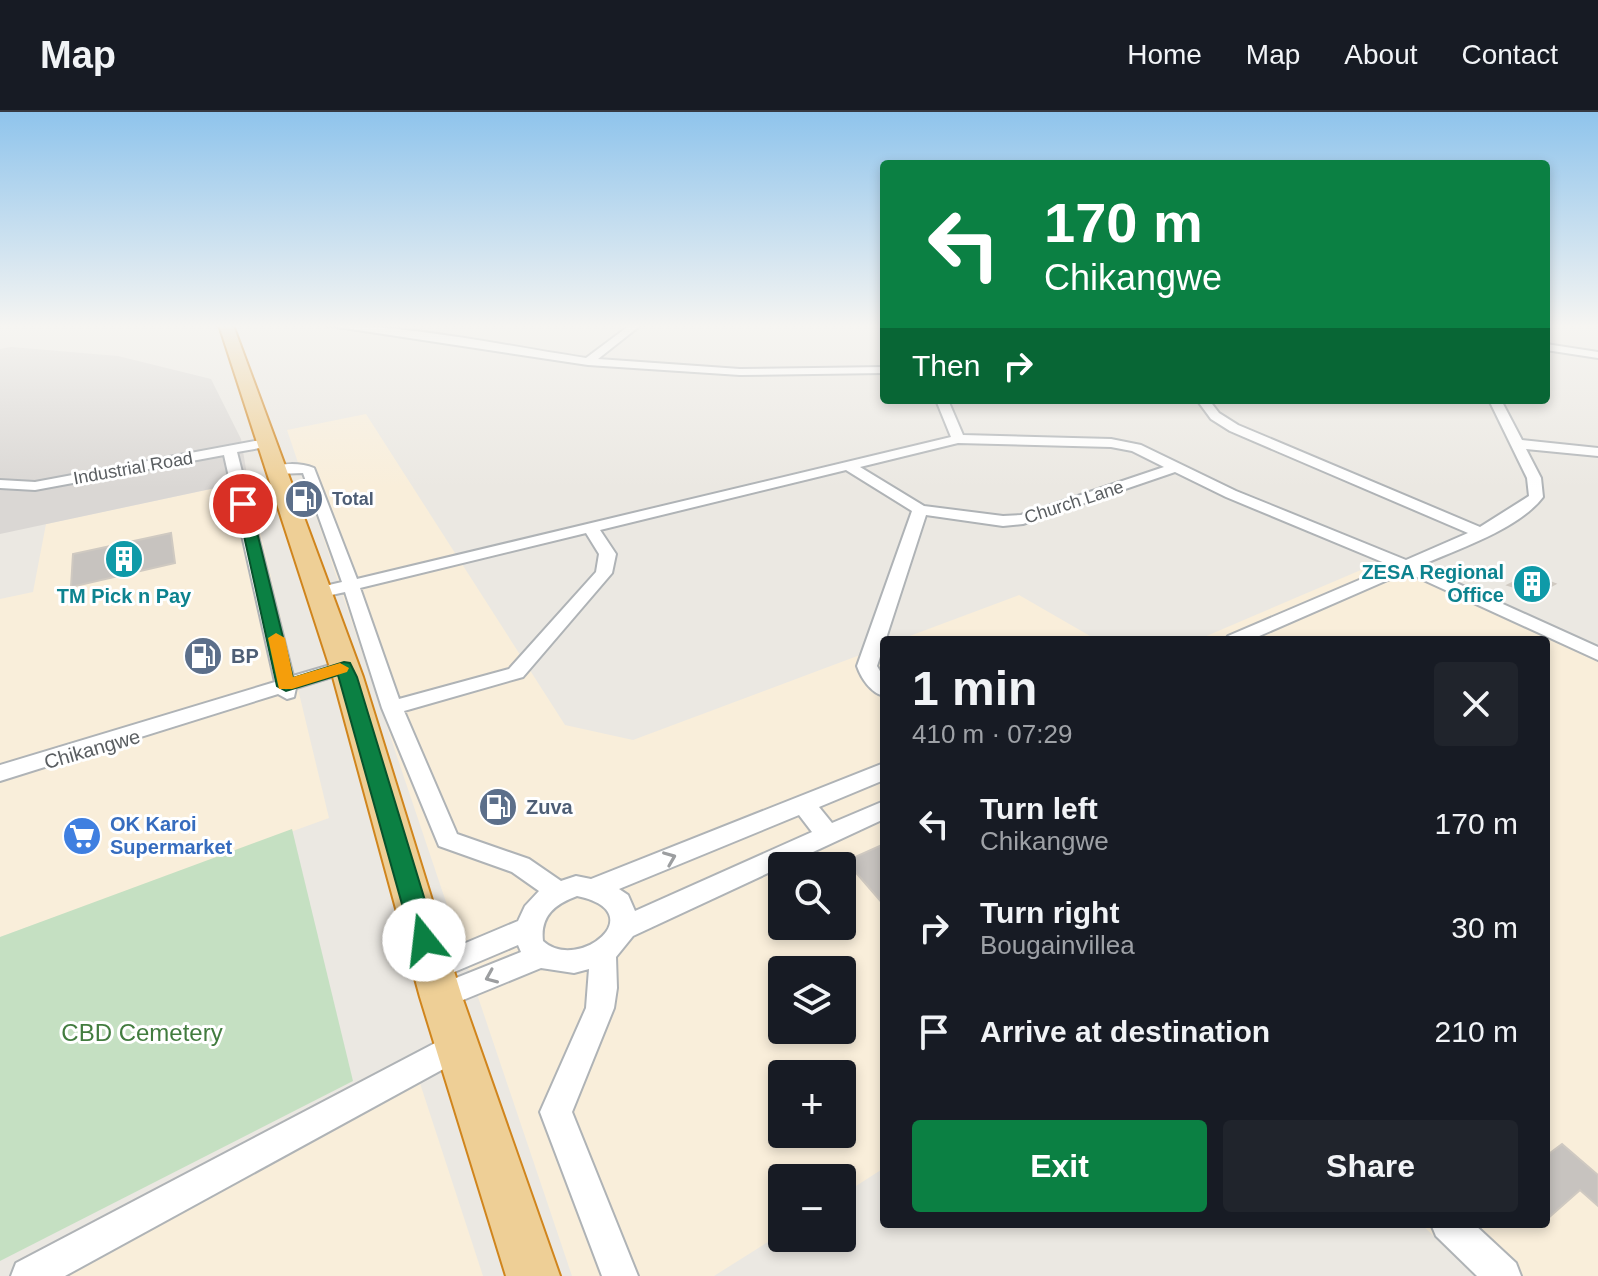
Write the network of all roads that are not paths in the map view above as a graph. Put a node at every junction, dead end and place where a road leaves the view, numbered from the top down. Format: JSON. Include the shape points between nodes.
{"nodes":[{"id":1,"x":245,"y":379,"type":"edge"},
{"id":2,"x":944,"y":404,"type":"edge"},
{"id":3,"x":1206,"y":404,"type":"edge"},
{"id":4,"x":1497,"y":404,"type":"edge"},
{"id":5,"x":958,"y":439,"type":"junction"},
{"id":6,"x":1518,"y":444,"type":"junction"},
{"id":7,"x":230,"y":450,"type":"junction"},
{"id":8,"x":1598,"y":452,"type":"edge"},
{"id":9,"x":271,"y":456,"type":"junction"},
{"id":10,"x":848,"y":465,"type":"junction"},
{"id":11,"x":1178,"y":467,"type":"junction"},
{"id":12,"x":0,"y":484,"type":"edge"},
{"id":13,"x":920,"y":510,"type":"junction"},
{"id":14,"x":590,"y":528,"type":"junction"},
{"id":15,"x":1481,"y":533,"type":"junction"},
{"id":16,"x":1404,"y":565,"type":"junction"},
{"id":17,"x":351,"y":585,"type":"junction"},
{"id":18,"x":318,"y":593,"type":"junction"},
{"id":19,"x":1244,"y":636,"type":"edge"},
{"id":20,"x":1598,"y":654,"type":"edge"},
{"id":21,"x":346,"y":672,"type":"junction"},
{"id":22,"x":880,"y":686,"type":"edge"},
{"id":23,"x":286,"y":689,"type":"junction"},
{"id":24,"x":392,"y":708,"type":"junction"},
{"id":25,"x":11,"y":770,"type":"edge"},
{"id":26,"x":880,"y":773,"type":"edge"},
{"id":27,"x":803,"y":803,"type":"junction"},
{"id":28,"x":880,"y":811,"type":"edge"},
{"id":29,"x":828,"y":835,"type":"junction"},
{"id":30,"x":598,"y":887,"type":"junction"},
{"id":31,"x":557,"y":893,"type":"junction"},
{"id":32,"x":624,"y":928,"type":"junction"},
{"id":33,"x":527,"y":929,"type":"junction"},
{"id":34,"x":602,"y":955,"type":"junction"},
{"id":35,"x":540,"y":956,"type":"junction"},
{"id":36,"x":437,"y":983,"type":"junction"},
{"id":37,"x":458,"y":1045,"type":"junction"},
{"id":38,"x":1452,"y":1228,"type":"edge"},
{"id":39,"x":29,"y":1276,"type":"edge"},
{"id":40,"x":533,"y":1276,"type":"edge"},
{"id":41,"x":620,"y":1276,"type":"edge"},
{"id":42,"x":1503,"y":1276,"type":"edge"}],
"edges":[{"from":1,"to":9,"type":"highway"},
{"from":2,"to":5,"type":"street"},
{"from":3,"to":15,"type":"street","via":[[1234,428]]},
{"from":4,"to":6,"type":"street"},
{"from":5,"to":10,"type":"street"},
{"from":5,"to":11,"type":"street","via":[[1111,443]]},
{"from":6,"to":8,"type":"street"},
{"from":6,"to":15,"type":"street","via":[[1534,478],[1536,497]]},
{"from":7,"to":9,"type":"street","name":"Industrial Road"},
{"from":7,"to":12,"type":"street","name":"Industrial Road","via":[[35,486]]},
{"from":7,"to":23,"type":"street"},
{"from":9,"to":17,"type":"street","via":[[309,471]]},
{"from":9,"to":18,"type":"highway"},
{"from":10,"to":13,"type":"street"},
{"from":10,"to":14,"type":"street"},
{"from":11,"to":13,"type":"street","name":"Church Lane","via":[[1023,519]]},
{"from":11,"to":16,"type":"street"},
{"from":13,"to":22,"type":"street","via":[[867,666]]},
{"from":14,"to":17,"type":"street"},
{"from":14,"to":24,"type":"street","via":[[608,548],[604,573],[516,673]]},
{"from":15,"to":16,"type":"street"},
{"from":16,"to":19,"type":"street"},
{"from":16,"to":20,"type":"street"},
{"from":17,"to":18,"type":"street"},
{"from":17,"to":24,"type":"street"},
{"from":18,"to":21,"type":"highway"},
{"from":21,"to":23,"type":"street","name":"Chikangwe"},
{"from":21,"to":36,"type":"highway"},
{"from":23,"to":25,"type":"street","name":"Chikangwe"},
{"from":24,"to":31,"type":"street","via":[[448,840],[521,864],[545,878]]},
{"from":26,"to":27,"type":"street"},
{"from":27,"to":29,"type":"street"},
{"from":30,"to":27,"type":"street","one_way":true},
{"from":28,"to":29,"type":"street"},
{"from":29,"to":32,"type":"street"},
{"from":30,"to":31,"type":"street","via":[[576,886]]},
{"from":30,"to":32,"type":"street","via":[[615,895],[625,910]]},
{"from":31,"to":33,"type":"street","via":[[533,913]]},
{"from":32,"to":34,"type":"street"},
{"from":33,"to":35,"type":"street"},
{"from":33,"to":36,"type":"street"},
{"from":34,"to":35,"type":"street","via":[[569,964]]},
{"from":34,"to":41,"type":"street","via":[[603,994],[562,1085],[556,1112]]},
{"from":35,"to":36,"type":"street","one_way":true},
{"from":36,"to":37,"type":"highway"},
{"from":37,"to":39,"type":"street"},
{"from":37,"to":40,"type":"highway"},
{"from":38,"to":42,"type":"street"}]}
